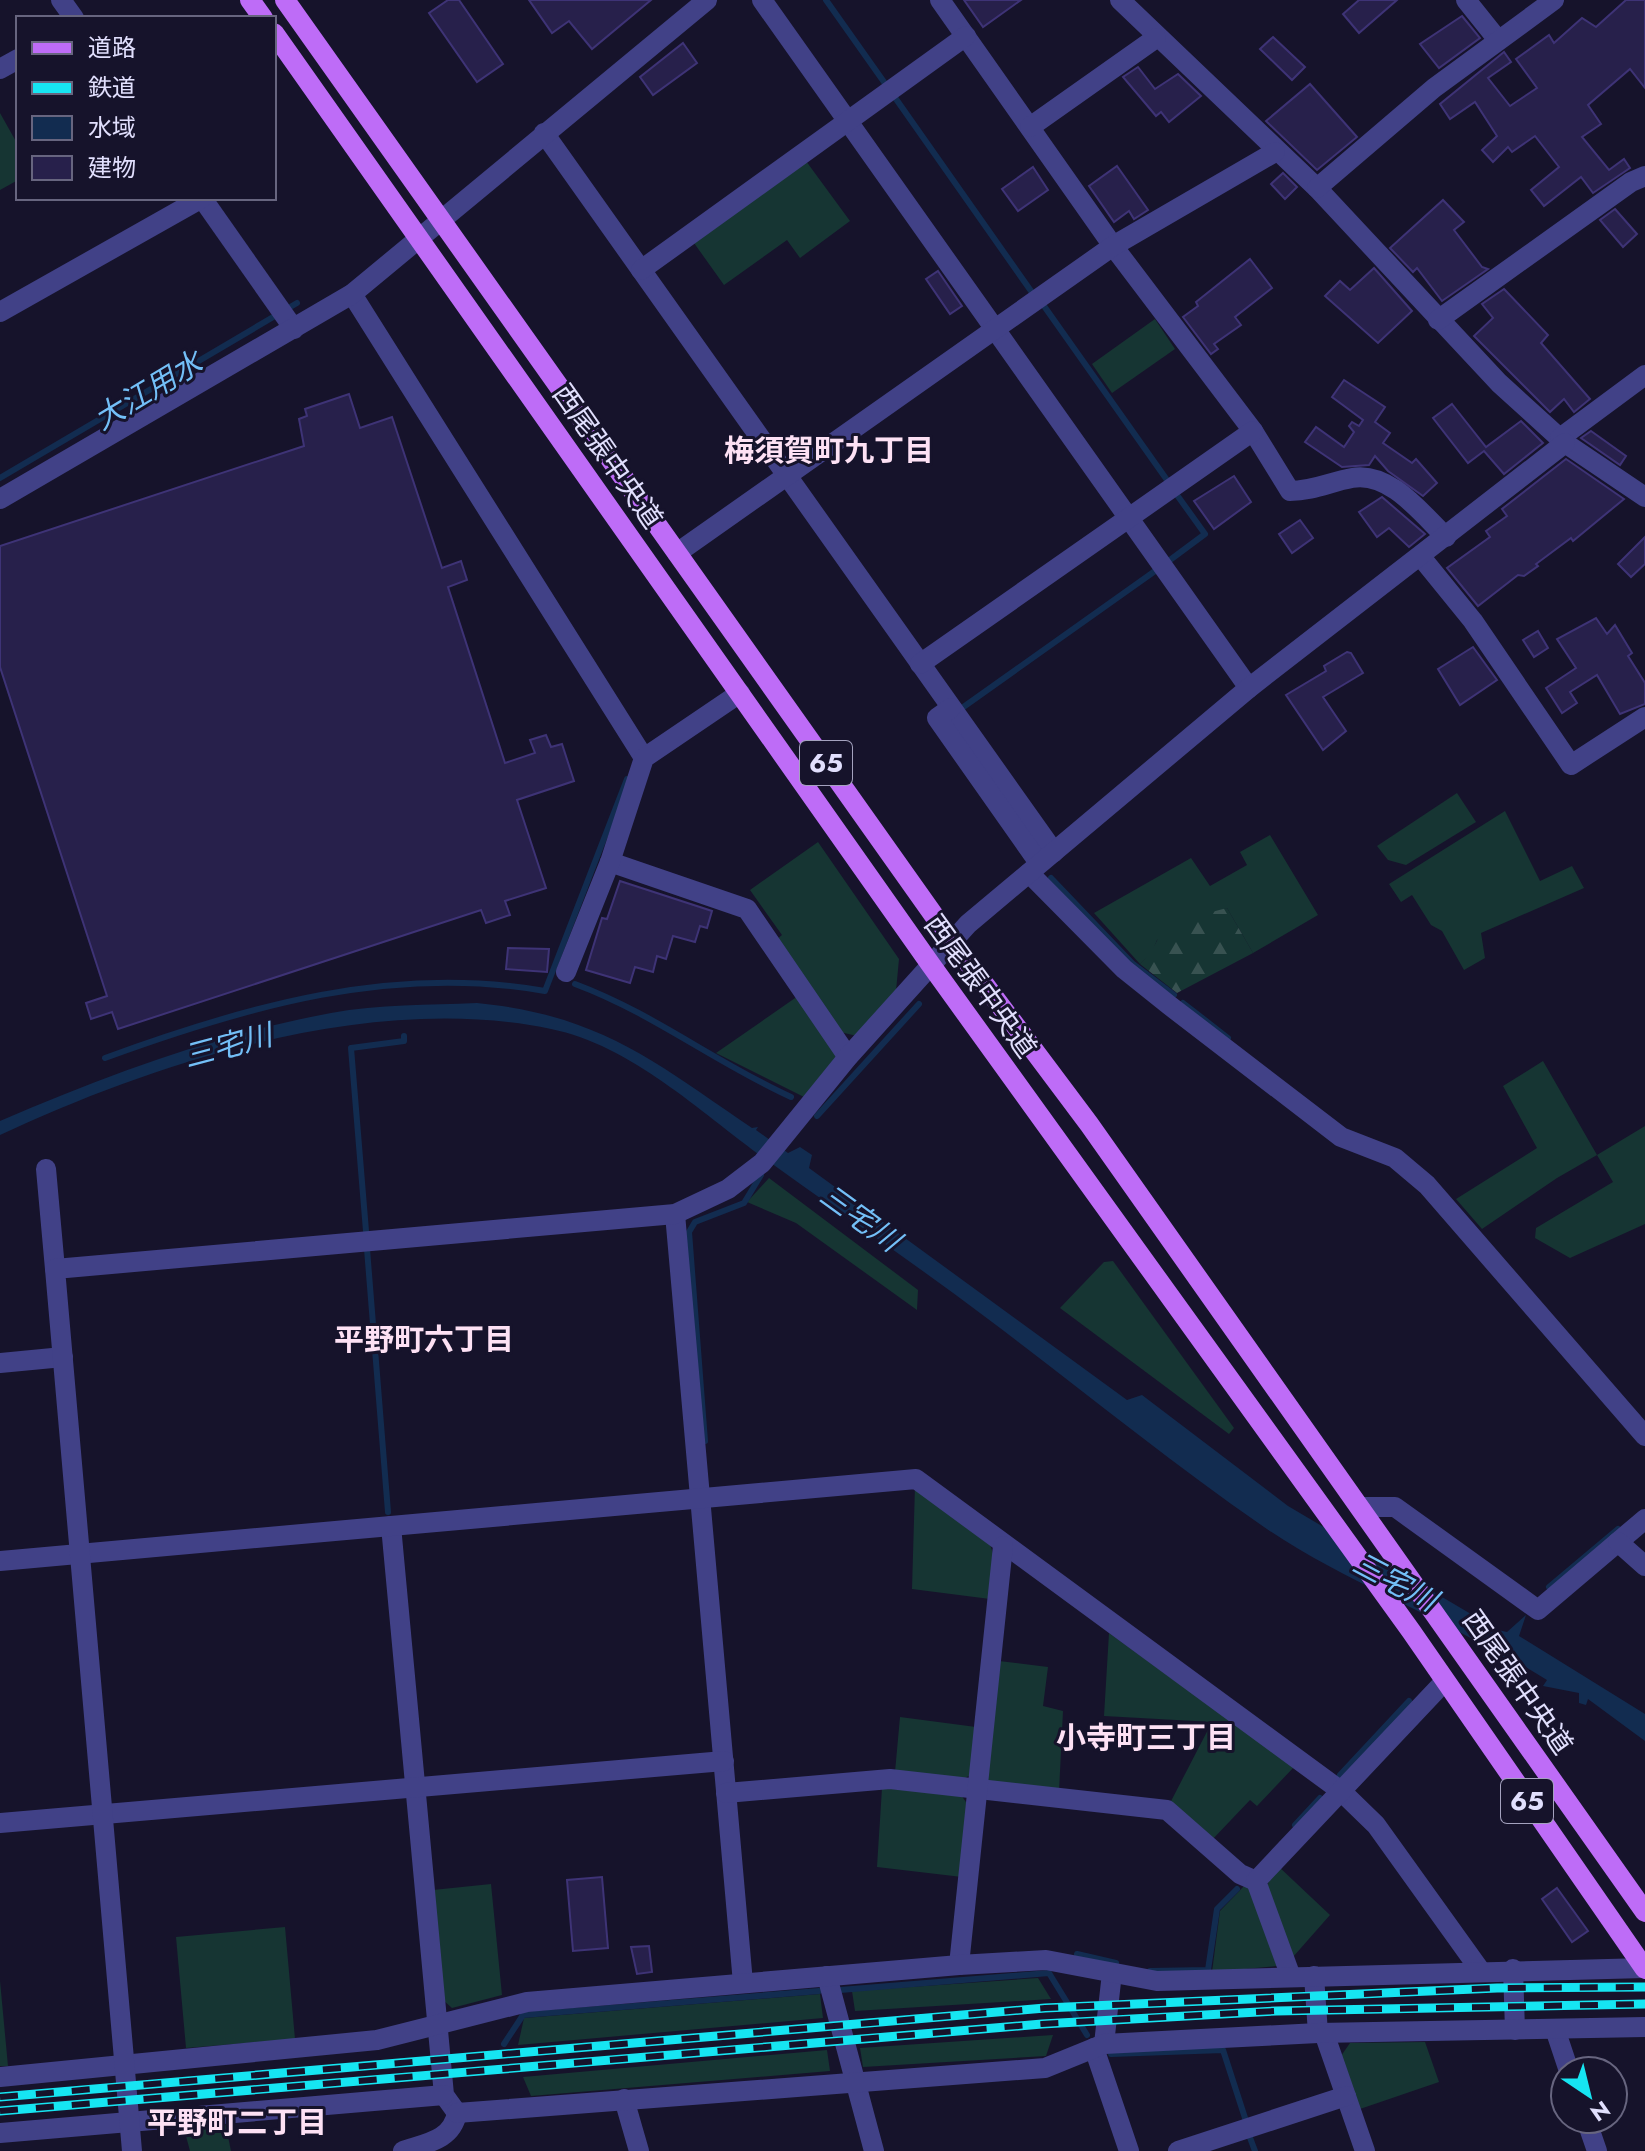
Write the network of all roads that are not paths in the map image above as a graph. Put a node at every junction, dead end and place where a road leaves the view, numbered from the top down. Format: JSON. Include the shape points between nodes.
{"nodes":[{"id":1,"x":285,"y":0,"type":"edge"},
{"id":2,"x":707,"y":0,"type":"edge"},
{"id":3,"x":762,"y":0,"type":"edge"},
{"id":4,"x":940,"y":0,"type":"edge"},
{"id":5,"x":1120,"y":0,"type":"edge"},
{"id":6,"x":1466,"y":0,"type":"edge"},
{"id":7,"x":1554,"y":0,"type":"edge"},
{"id":8,"x":276,"y":36,"type":"edge"},
{"id":9,"x":966,"y":36,"type":"junction"},
{"id":10,"x":1156,"y":38,"type":"junction"},
{"id":11,"x":1498,"y":40,"type":"junction"},
{"id":12,"x":848,"y":121,"type":"junction"},
{"id":13,"x":1030,"y":127,"type":"junction"},
{"id":14,"x":544,"y":133,"type":"junction"},
{"id":15,"x":1275,"y":152,"type":"junction"},
{"id":16,"x":1645,"y":176,"type":"edge"},
{"id":17,"x":1317,"y":188,"type":"junction"},
{"id":18,"x":198,"y":200,"type":"edge"},
{"id":19,"x":203,"y":200,"type":"edge"},
{"id":20,"x":442,"y":223,"type":"junction"},
{"id":21,"x":422,"y":239,"type":"junction"},
{"id":22,"x":1113,"y":246,"type":"junction"},
{"id":23,"x":641,"y":270,"type":"junction"},
{"id":24,"x":352,"y":294,"type":"junction"},
{"id":25,"x":0,"y":312,"type":"edge"},
{"id":26,"x":286,"y":318,"type":"junction"},
{"id":27,"x":1438,"y":320,"type":"junction"},
{"id":28,"x":995,"y":329,"type":"junction"},
{"id":29,"x":1645,"y":375,"type":"edge"},
{"id":30,"x":1253,"y":431,"type":"junction"},
{"id":31,"x":1563,"y":440,"type":"junction"},
{"id":32,"x":787,"y":476,"type":"junction"},
{"id":33,"x":1645,"y":497,"type":"edge"},
{"id":34,"x":0,"y":499,"type":"edge"},
{"id":35,"x":1129,"y":518,"type":"junction"},
{"id":36,"x":1446,"y":537,"type":"junction"},
{"id":37,"x":677,"y":553,"type":"junction"},
{"id":38,"x":1421,"y":557,"type":"junction"},
{"id":39,"x":920,"y":664,"type":"junction"},
{"id":40,"x":1249,"y":688,"type":"junction"},
{"id":41,"x":740,"y":693,"type":"junction"},
{"id":42,"x":1645,"y":717,"type":"edge"},
{"id":43,"x":644,"y":758,"type":"junction"},
{"id":44,"x":610,"y":862,"type":"junction"},
{"id":45,"x":1041,"y":863,"type":"junction"},
{"id":46,"x":952,"y":941,"type":"junction"},
{"id":47,"x":931,"y":965,"type":"junction"},
{"id":48,"x":566,"y":972,"type":"dead end"},
{"id":49,"x":848,"y":1057,"type":"junction"},
{"id":50,"x":46,"y":1169,"type":"dead end"},
{"id":51,"x":675,"y":1214,"type":"junction"},
{"id":52,"x":55,"y":1269,"type":"junction"},
{"id":53,"x":63,"y":1357,"type":"junction"},
{"id":54,"x":0,"y":1363,"type":"edge"},
{"id":55,"x":1645,"y":1436,"type":"edge"},
{"id":56,"x":700,"y":1497,"type":"junction"},
{"id":57,"x":1366,"y":1515,"type":"junction"},
{"id":58,"x":1645,"y":1519,"type":"edge"},
{"id":59,"x":391,"y":1526,"type":"junction"},
{"id":60,"x":1618,"y":1542,"type":"junction"},
{"id":61,"x":1003,"y":1546,"type":"junction"},
{"id":62,"x":81,"y":1554,"type":"junction"},
{"id":63,"x":0,"y":1561,"type":"edge"},
{"id":64,"x":1645,"y":1566,"type":"edge"},
{"id":65,"x":1444,"y":1682,"type":"junction"},
{"id":66,"x":724,"y":1761,"type":"junction"},
{"id":67,"x":415,"y":1785,"type":"junction"},
{"id":68,"x":978,"y":1789,"type":"junction"},
{"id":69,"x":1341,"y":1791,"type":"junction"},
{"id":70,"x":726,"y":1793,"type":"junction"},
{"id":71,"x":104,"y":1814,"type":"junction"},
{"id":72,"x":0,"y":1823,"type":"edge"},
{"id":73,"x":1256,"y":1881,"type":"junction"},
{"id":74,"x":1645,"y":1912,"type":"edge"},
{"id":75,"x":959,"y":1965,"type":"junction"},
{"id":76,"x":1645,"y":1968,"type":"edge"},
{"id":77,"x":1513,"y":1969,"type":"junction"},
{"id":78,"x":1480,"y":1970,"type":"junction"},
{"id":79,"x":1112,"y":1973,"type":"junction"},
{"id":80,"x":827,"y":1976,"type":"junction"},
{"id":81,"x":1314,"y":1976,"type":"junction"},
{"id":82,"x":1291,"y":1977,"type":"junction"},
{"id":83,"x":743,"y":1983,"type":"junction"},
{"id":84,"x":437,"y":2023,"type":"junction"},
{"id":85,"x":1645,"y":2027,"type":"edge"},
{"id":86,"x":1555,"y":2029,"type":"junction"},
{"id":87,"x":1515,"y":2030,"type":"junction"},
{"id":88,"x":1321,"y":2033,"type":"junction"},
{"id":89,"x":1099,"y":2046,"type":"junction"},
{"id":90,"x":1564,"y":2055,"type":"edge"},
{"id":91,"x":126,"y":2065,"type":"junction"},
{"id":92,"x":0,"y":2077,"type":"edge"},
{"id":93,"x":855,"y":2081,"type":"junction"},
{"id":94,"x":444,"y":2095,"type":"junction"},
{"id":95,"x":1346,"y":2096,"type":"junction"},
{"id":96,"x":624,"y":2099,"type":"junction"},
{"id":97,"x":457,"y":2113,"type":"junction"},
{"id":98,"x":129,"y":2121,"type":"junction"},
{"id":99,"x":0,"y":2133,"type":"edge"},
{"id":100,"x":416,"y":2149,"type":"edge"},
{"id":101,"x":132,"y":2151,"type":"edge"},
{"id":102,"x":639,"y":2151,"type":"edge"},
{"id":103,"x":874,"y":2151,"type":"edge"},
{"id":104,"x":1129,"y":2151,"type":"edge"},
{"id":105,"x":1178,"y":2151,"type":"edge"},
{"id":106,"x":1365,"y":2151,"type":"edge"}],
"edges":[{"from":1,"to":20,"type":"main road","name":"西尾張中央道","number":"65"},
{"from":2,"to":14,"type":"street"},
{"from":3,"to":12,"type":"street"},
{"from":4,"to":9,"type":"street"},
{"from":5,"to":10,"type":"street"},
{"from":6,"to":11,"type":"street"},
{"from":7,"to":11,"type":"street"},
{"from":8,"to":21,"type":"main road","name":"西尾張中央道","number":"65"},
{"from":9,"to":12,"type":"street"},
{"from":9,"to":13,"type":"street"},
{"from":10,"to":13,"type":"street"},
{"from":10,"to":15,"type":"street"},
{"from":11,"to":17,"type":"street"},
{"from":12,"to":23,"type":"street"},
{"from":12,"to":28,"type":"street"},
{"from":13,"to":22,"type":"street"},
{"from":14,"to":20,"type":"street"},
{"from":14,"to":23,"type":"street"},
{"from":15,"to":17,"type":"street"},
{"from":15,"to":22,"type":"street"},
{"from":16,"to":27,"type":"street"},
{"from":17,"to":27,"type":"street"},
{"from":18,"to":25,"type":"street"},
{"from":19,"to":26,"type":"street"},
{"from":20,"to":21,"type":"street"},
{"from":20,"to":37,"type":"main road","name":"西尾張中央道","number":"65"},
{"from":21,"to":24,"type":"street"},
{"from":21,"to":41,"type":"main road","name":"西尾張中央道","number":"65"},
{"from":22,"to":28,"type":"street"},
{"from":22,"to":30,"type":"street"},
{"from":23,"to":32,"type":"street"},
{"from":24,"to":26,"type":"street"},
{"from":24,"to":43,"type":"street"},
{"from":26,"to":34,"type":"street"},
{"from":27,"to":31,"type":"street"},
{"from":28,"to":32,"type":"street"},
{"from":28,"to":35,"type":"street"},
{"from":29,"to":31,"type":"street"},
{"from":30,"to":35,"type":"street"},
{"from":30,"to":36,"type":"street","via":[[1290,491],[1310,491],[1354,477],[1371,479],[1397,490]]},
{"from":31,"to":33,"type":"street"},
{"from":31,"to":36,"type":"street"},
{"from":32,"to":37,"type":"street"},
{"from":32,"to":39,"type":"street"},
{"from":35,"to":39,"type":"street"},
{"from":35,"to":40,"type":"street"},
{"from":36,"to":38,"type":"street"},
{"from":37,"to":46,"type":"main road","name":"西尾張中央道","number":"65"},
{"from":38,"to":40,"type":"street"},
{"from":38,"to":42,"type":"street","via":[[1473,621],[1571,765]]},
{"from":39,"to":45,"type":"street"},
{"from":40,"to":45,"type":"street"},
{"from":41,"to":43,"type":"street"},
{"from":41,"to":47,"type":"main road","name":"西尾張中央道","number":"65"},
{"from":43,"to":44,"type":"street"},
{"from":44,"to":48,"type":"street"},
{"from":44,"to":49,"type":"street","via":[[747,909]]},
{"from":45,"to":46,"type":"street"},
{"from":45,"to":55,"type":"street","via":[[1124,969],[1341,1137],[1395,1158],[1427,1185]]},
{"from":46,"to":47,"type":"street"},
{"from":46,"to":57,"type":"main road","name":"西尾張中央道","number":"65","via":[[1089,1124]]},
{"from":47,"to":49,"type":"street"},
{"from":47,"to":65,"type":"main road","name":"西尾張中央道","number":"65"},
{"from":49,"to":51,"type":"street","via":[[762,1163],[728,1189]]},
{"from":50,"to":52,"type":"street"},
{"from":51,"to":52,"type":"street"},
{"from":51,"to":56,"type":"street"},
{"from":52,"to":53,"type":"street"},
{"from":53,"to":54,"type":"street"},
{"from":53,"to":62,"type":"street"},
{"from":56,"to":59,"type":"street"},
{"from":56,"to":61,"type":"street","via":[[916,1479]]},
{"from":56,"to":66,"type":"street"},
{"from":57,"to":60,"type":"street","via":[[1395,1507],[1538,1610]]},
{"from":57,"to":74,"type":"main road","name":"西尾張中央道","number":"65"},
{"from":58,"to":60,"type":"street"},
{"from":59,"to":62,"type":"street"},
{"from":59,"to":67,"type":"street"},
{"from":60,"to":64,"type":"street"},
{"from":61,"to":68,"type":"street"},
{"from":61,"to":69,"type":"street"},
{"from":62,"to":63,"type":"street"},
{"from":62,"to":71,"type":"street"},
{"from":65,"to":69,"type":"street"},
{"from":65,"to":76,"type":"main road","name":"西尾張中央道","number":"65"},
{"from":66,"to":67,"type":"street"},
{"from":66,"to":70,"type":"street"},
{"from":67,"to":71,"type":"street"},
{"from":67,"to":84,"type":"street"},
{"from":68,"to":70,"type":"street","via":[[890,1779]]},
{"from":68,"to":73,"type":"street","via":[[1167,1810],[1240,1874]]},
{"from":68,"to":75,"type":"street"},
{"from":69,"to":73,"type":"street"},
{"from":69,"to":78,"type":"street","via":[[1376,1825]]},
{"from":70,"to":83,"type":"street"},
{"from":71,"to":72,"type":"street"},
{"from":71,"to":91,"type":"street"},
{"from":73,"to":82,"type":"street"},
{"from":75,"to":79,"type":"street","via":[[1046,1960]]},
{"from":75,"to":80,"type":"street"},
{"from":76,"to":77,"type":"street"},
{"from":77,"to":78,"type":"street"},
{"from":77,"to":87,"type":"street"},
{"from":78,"to":81,"type":"street"},
{"from":79,"to":82,"type":"street","via":[[1157,1981]]},
{"from":79,"to":89,"type":"street"},
{"from":80,"to":83,"type":"street"},
{"from":80,"to":93,"type":"street"},
{"from":81,"to":82,"type":"street"},
{"from":81,"to":88,"type":"street"},
{"from":83,"to":84,"type":"street","via":[[527,2002]]},
{"from":84,"to":91,"type":"street","via":[[377,2040]]},
{"from":84,"to":94,"type":"street"},
{"from":85,"to":86,"type":"street"},
{"from":86,"to":87,"type":"street"},
{"from":86,"to":90,"type":"street"},
{"from":87,"to":88,"type":"street"},
{"from":88,"to":89,"type":"street"},
{"from":88,"to":95,"type":"street"},
{"from":89,"to":93,"type":"street","via":[[1045,2068]]},
{"from":89,"to":104,"type":"street"},
{"from":91,"to":92,"type":"street"},
{"from":91,"to":98,"type":"street"},
{"from":93,"to":96,"type":"street"},
{"from":93,"to":103,"type":"street"},
{"from":94,"to":97,"type":"street"},
{"from":94,"to":98,"type":"street"},
{"from":95,"to":105,"type":"street"},
{"from":95,"to":106,"type":"street"},
{"from":96,"to":97,"type":"street"},
{"from":96,"to":102,"type":"street"},
{"from":97,"to":100,"type":"street","via":[[448,2132]]},
{"from":98,"to":99,"type":"street"},
{"from":98,"to":101,"type":"street"}]}
